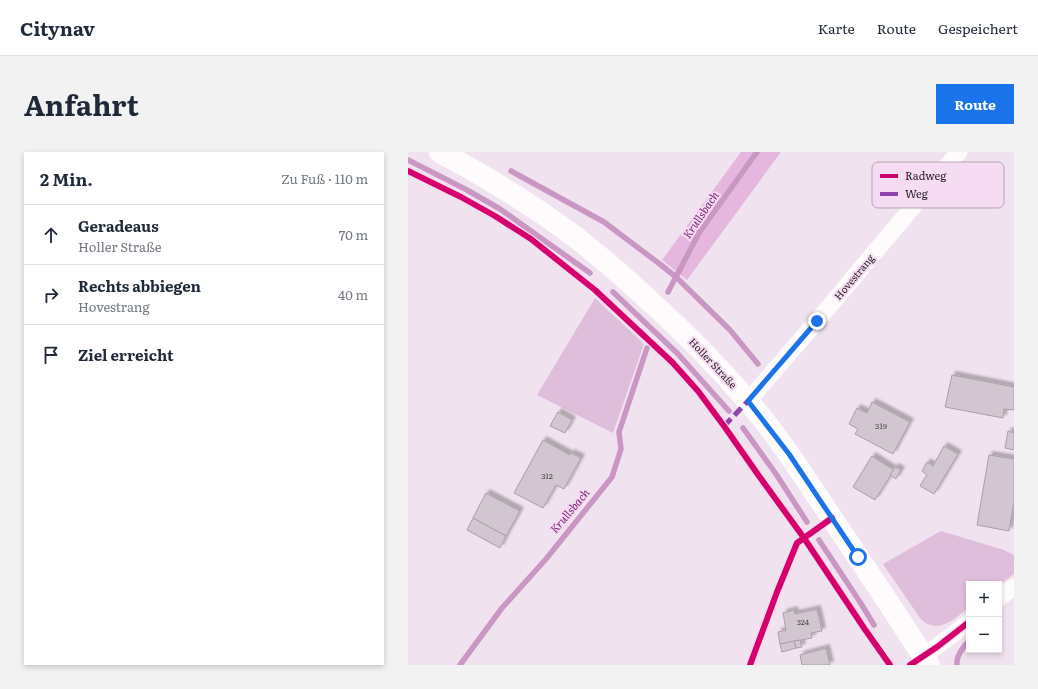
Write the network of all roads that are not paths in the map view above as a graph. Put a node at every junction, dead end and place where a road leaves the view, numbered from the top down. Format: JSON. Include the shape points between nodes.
{"nodes":[{"id":1,"x":440,"y":152,"type":"edge"},
{"id":2,"x":959,"y":152,"type":"edge"},
{"id":3,"x":951,"y":162,"type":"edge"},
{"id":4,"x":912,"y":208,"type":"edge"},
{"id":5,"x":748,"y":401,"type":"junction"},
{"id":6,"x":1014,"y":586,"type":"edge"},
{"id":7,"x":1002,"y":596,"type":"edge"},
{"id":8,"x":966,"y":624,"type":"edge"},
{"id":9,"x":921,"y":662,"type":"edge"}],
"edges":[{"from":1,"to":5,"type":"street","name":"Holler Straße","via":[[478,172],[544,215],[613,267],[710,357]]},
{"from":2,"to":3,"type":"street","name":"Hovestrang"},
{"from":4,"to":5,"type":"street","name":"Hovestrang"},
{"from":5,"to":9,"type":"street","name":"Holler Straße","via":[[789,454]]},
{"from":6,"to":7,"type":"street"},
{"from":8,"to":9,"type":"street"}]}
